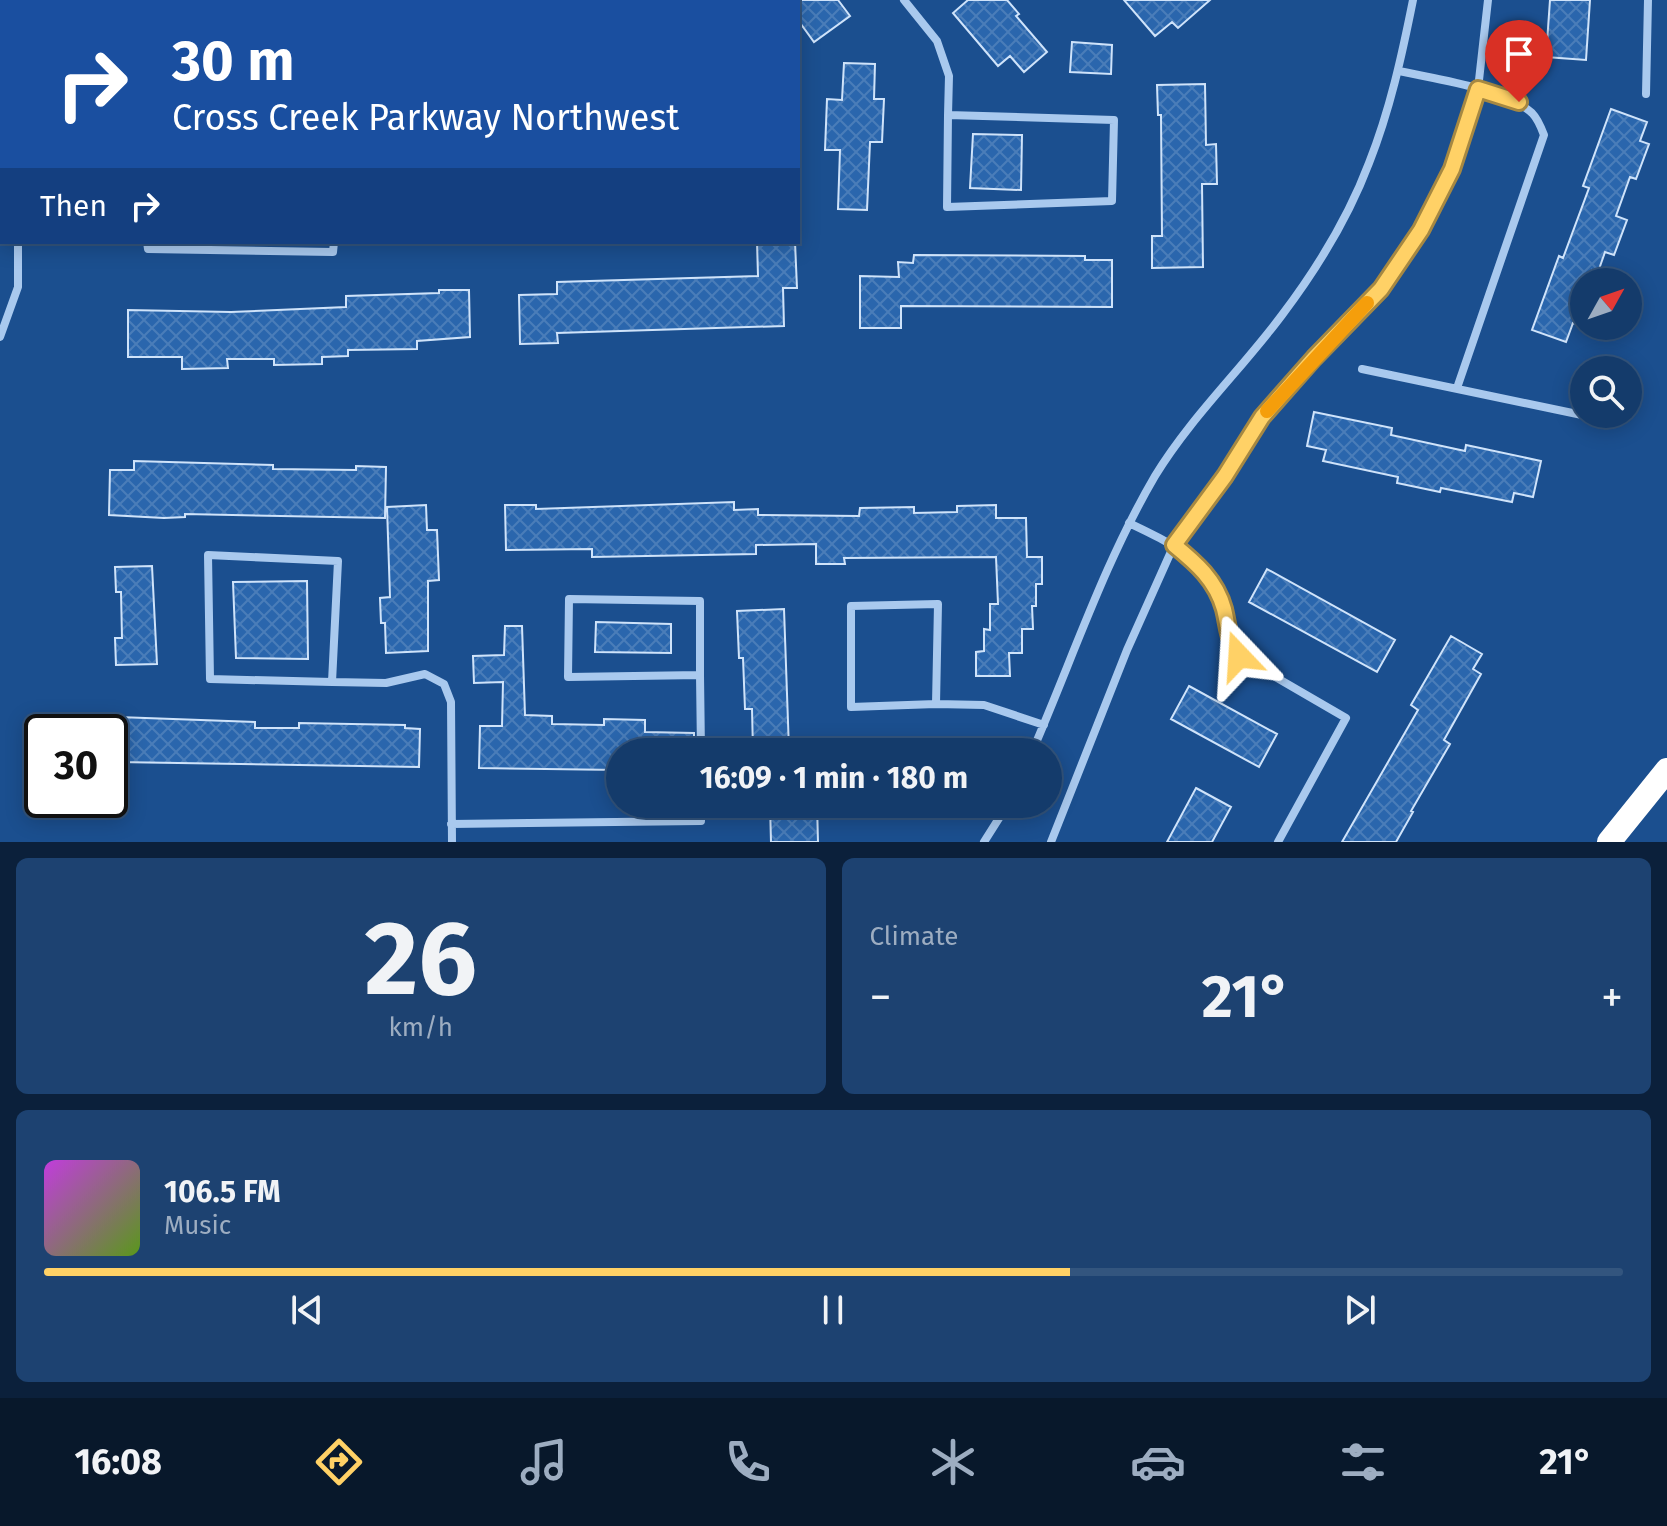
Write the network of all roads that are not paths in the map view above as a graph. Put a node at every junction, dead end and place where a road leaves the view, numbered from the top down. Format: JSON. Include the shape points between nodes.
{"nodes":[{"id":1,"x":904,"y":0,"type":"edge"},
{"id":2,"x":1413,"y":0,"type":"edge"},
{"id":3,"x":1488,"y":0,"type":"edge"},
{"id":4,"x":1648,"y":0,"type":"edge"},
{"id":5,"x":1399,"y":71,"type":"junction"},
{"id":6,"x":1478,"y":89,"type":"junction"},
{"id":7,"x":1646,"y":94,"type":"dead end"},
{"id":8,"x":948,"y":115,"type":"junction"},
{"id":9,"x":18,"y":244,"type":"edge"},
{"id":10,"x":147,"y":244,"type":"edge"},
{"id":11,"x":334,"y":244,"type":"edge"},
{"id":12,"x":0,"y":337,"type":"edge"},
{"id":13,"x":1362,"y":369,"type":"dead end"},
{"id":14,"x":1457,"y":388,"type":"junction"},
{"id":15,"x":1570,"y":412,"type":"edge"},
{"id":16,"x":1129,"y":523,"type":"junction"},
{"id":17,"x":1174,"y":545,"type":"junction"},
{"id":18,"x":700,"y":675,"type":"junction"},
{"id":19,"x":332,"y":682,"type":"junction"},
{"id":20,"x":936,"y":704,"type":"junction"},
{"id":21,"x":1044,"y":725,"type":"junction"},
{"id":22,"x":701,"y":738,"type":"edge"},
{"id":23,"x":1038,"y":738,"type":"edge"},
{"id":24,"x":1667,"y":770,"type":"edge"},
{"id":25,"x":701,"y":818,"type":"edge"},
{"id":26,"x":999,"y":818,"type":"edge"},
{"id":27,"x":451,"y":824,"type":"junction"},
{"id":28,"x":452,"y":842,"type":"edge"},
{"id":29,"x":984,"y":842,"type":"edge"},
{"id":30,"x":1051,"y":842,"type":"edge"},
{"id":31,"x":1278,"y":842,"type":"edge"},
{"id":32,"x":1609,"y":842,"type":"edge"}],
"edges":[{"from":1,"to":8,"type":"street","via":[[937,41],[949,76]]},
{"from":2,"to":5,"type":"street"},
{"from":3,"to":6,"type":"street"},
{"from":4,"to":7,"type":"street"},
{"from":5,"to":6,"type":"street"},
{"from":5,"to":16,"type":"street","via":[[1369,165],[1325,253],[1281,316],[1187,429]]},
{"from":6,"to":14,"type":"street","via":[[1519,102],[1536,116],[1544,135]]},
{"from":6,"to":17,"type":"street","via":[[1452,169],[1413,242],[1381,289],[1262,417]]},
{"from":8,"to":8,"type":"street","via":[[1114,120],[1112,201],[947,207]]},
{"from":9,"to":12,"type":"street","via":[[18,287]]},
{"from":10,"to":11,"type":"street","via":[[148,249],[333,252]]},
{"from":13,"to":14,"type":"street"},
{"from":14,"to":15,"type":"street"},
{"from":16,"to":17,"type":"street"},
{"from":16,"to":21,"type":"street"},
{"from":17,"to":30,"type":"street"},
{"from":17,"to":31,"type":"street","via":[[1214,585],[1228,639],[1239,656],[1346,718]]},
{"from":18,"to":18,"type":"street","via":[[568,677],[569,599],[700,601]]},
{"from":18,"to":22,"type":"street"},
{"from":19,"to":19,"type":"street","via":[[338,561],[208,555],[210,679]]},
{"from":19,"to":27,"type":"street","via":[[386,683],[425,674],[444,684],[451,702]]},
{"from":20,"to":20,"type":"street","via":[[851,707],[851,606],[938,604]]},
{"from":20,"to":21,"type":"street","via":[[984,705]]},
{"from":21,"to":23,"type":"street"},
{"from":24,"to":32,"type":"highway"},
{"from":25,"to":27,"type":"street"},
{"from":26,"to":29,"type":"street"},
{"from":27,"to":28,"type":"street"}]}
